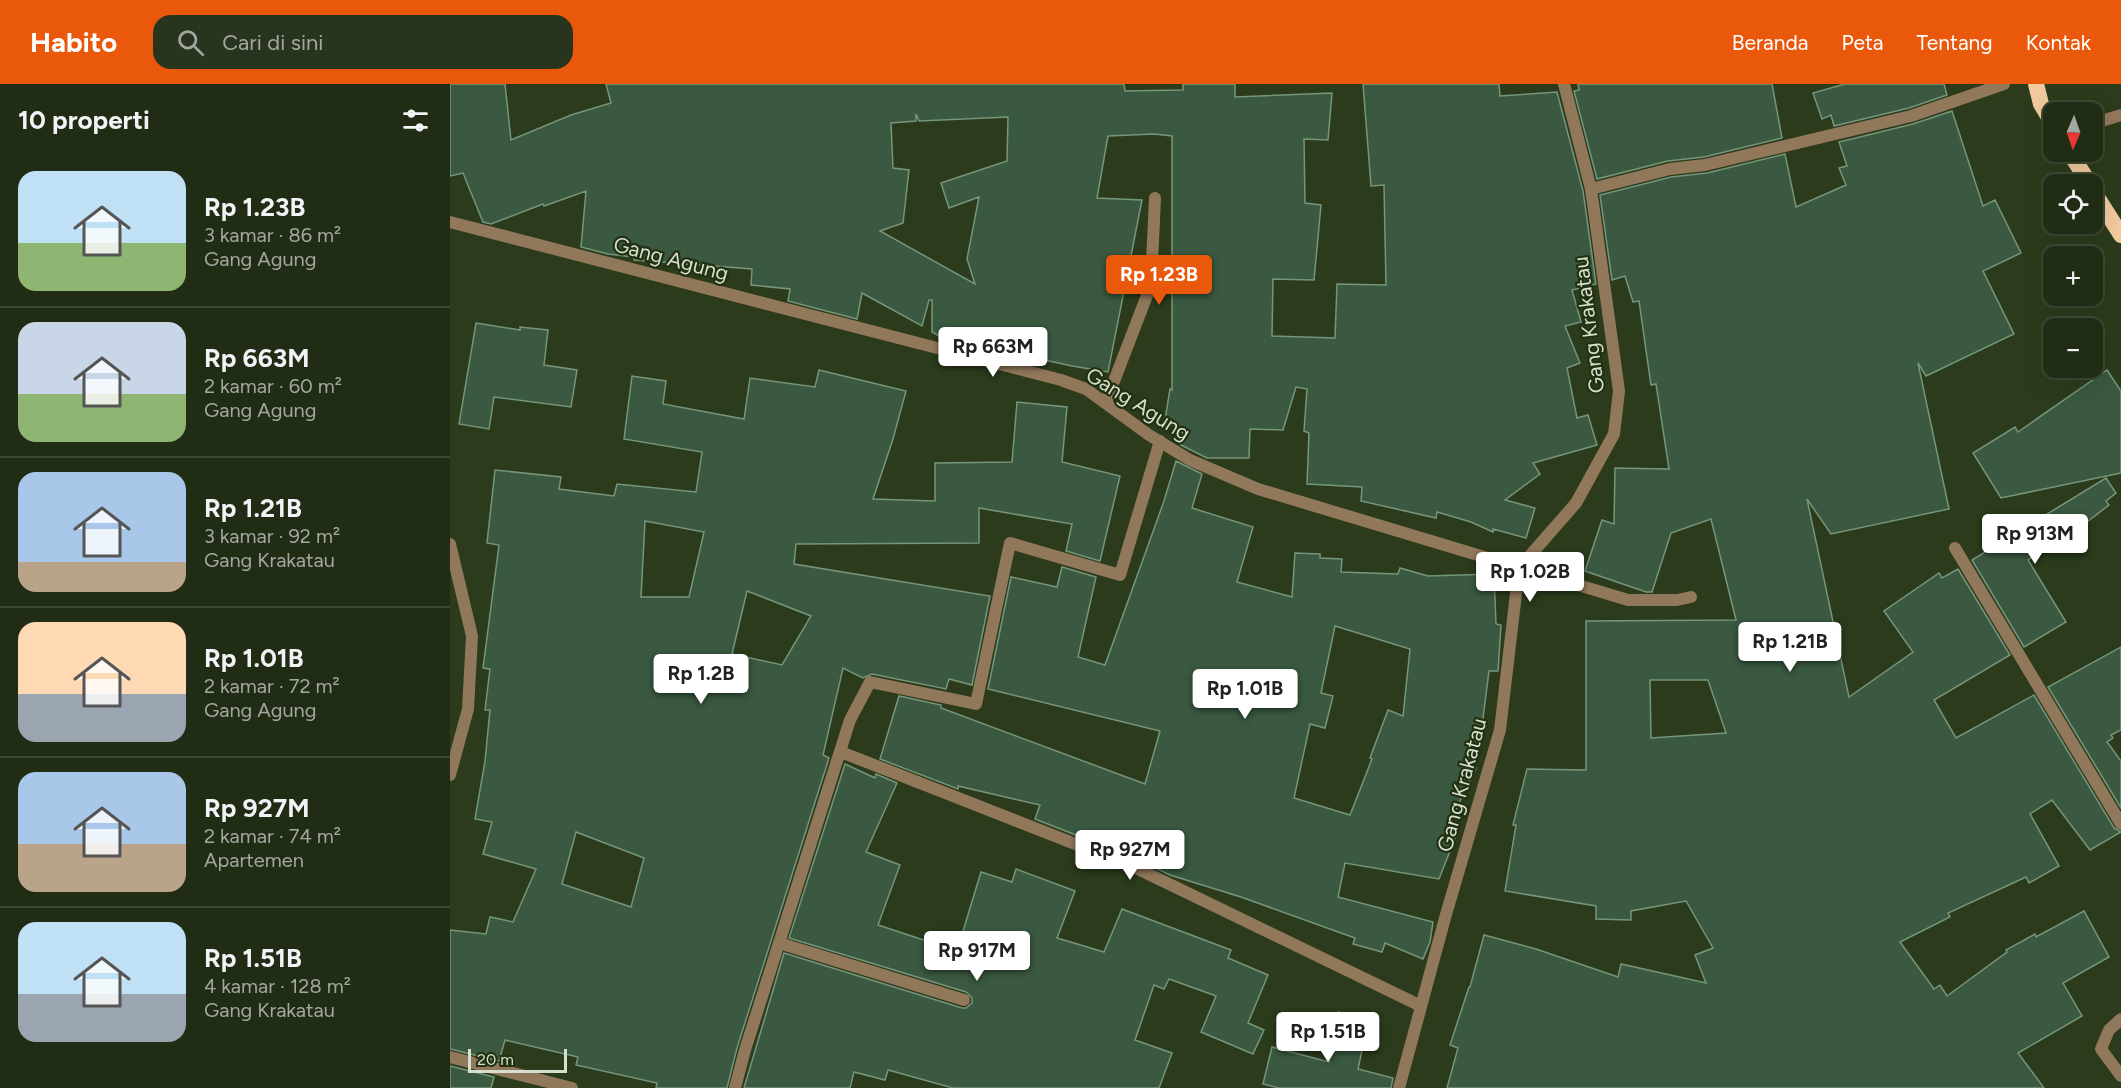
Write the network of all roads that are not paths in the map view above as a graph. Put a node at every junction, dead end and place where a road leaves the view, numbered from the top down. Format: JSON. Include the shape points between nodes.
{"nodes":[{"id":1,"x":1564,"y":84,"type":"edge"},
{"id":2,"x":2004,"y":84,"type":"edge"},
{"id":3,"x":2036,"y":84,"type":"edge"},
{"id":4,"x":2043,"y":107,"type":"edge"},
{"id":5,"x":2121,"y":115,"type":"edge"},
{"id":6,"x":2103,"y":121,"type":"edge"},
{"id":7,"x":1591,"y":189,"type":"junction"},
{"id":8,"x":1155,"y":198,"type":"dead end"},
{"id":9,"x":2103,"y":206,"type":"edge"},
{"id":10,"x":450,"y":222,"type":"edge"},
{"id":11,"x":2121,"y":234,"type":"edge"},
{"id":12,"x":1106,"y":402,"type":"junction"},
{"id":13,"x":1160,"y":441,"type":"junction"},
{"id":14,"x":450,"y":544,"type":"edge"},
{"id":15,"x":1955,"y":549,"type":"dead end"},
{"id":16,"x":1519,"y":568,"type":"junction"},
{"id":17,"x":1691,"y":597,"type":"dead end"},
{"id":18,"x":841,"y":752,"type":"junction"},
{"id":19,"x":450,"y":776,"type":"edge"},
{"id":20,"x":2121,"y":824,"type":"edge"},
{"id":21,"x":779,"y":943,"type":"junction"},
{"id":22,"x":964,"y":1000,"type":"dead end"},
{"id":23,"x":1421,"y":1006,"type":"junction"},
{"id":24,"x":2121,"y":1019,"type":"edge"},
{"id":25,"x":450,"y":1057,"type":"edge"},
{"id":26,"x":2121,"y":1076,"type":"edge"},
{"id":27,"x":572,"y":1088,"type":"edge"},
{"id":28,"x":735,"y":1088,"type":"edge"},
{"id":29,"x":1399,"y":1088,"type":"edge"}],
"edges":[{"from":1,"to":7,"type":"street","name":"Gang Krakatau"},
{"from":2,"to":7,"type":"street","via":[[1911,116]]},
{"from":3,"to":4,"type":"highway"},
{"from":5,"to":6,"type":"street"},
{"from":7,"to":16,"type":"street","name":"Gang Krakatau","via":[[1618,391],[1614,434],[1576,503]]},
{"from":8,"to":12,"type":"street","via":[[1151,285]]},
{"from":9,"to":11,"type":"highway"},
{"from":10,"to":12,"type":"street","name":"Gang Agung","via":[[1061,380]]},
{"from":12,"to":13,"type":"street","name":"Gang Agung"},
{"from":13,"to":16,"type":"street","name":"Gang Agung","via":[[1190,460],[1258,489]]},
{"from":13,"to":18,"type":"street","via":[[1120,575],[1010,543],[976,704],[870,682],[850,720]]},
{"from":14,"to":19,"type":"street","via":[[472,636],[468,709]]},
{"from":15,"to":20,"type":"street"},
{"from":16,"to":17,"type":"street","name":"Gang Agung","via":[[1628,600]]},
{"from":16,"to":23,"type":"street","name":"Gang Krakatau","via":[[1500,730]]},
{"from":18,"to":21,"type":"street"},
{"from":18,"to":23,"type":"street","via":[[1134,867]]},
{"from":21,"to":22,"type":"street"},
{"from":21,"to":28,"type":"street"},
{"from":23,"to":29,"type":"street","name":"Gang Krakatau"},
{"from":24,"to":26,"type":"street","via":[[2109,1030],[2101,1049]]},
{"from":25,"to":27,"type":"street"}]}
